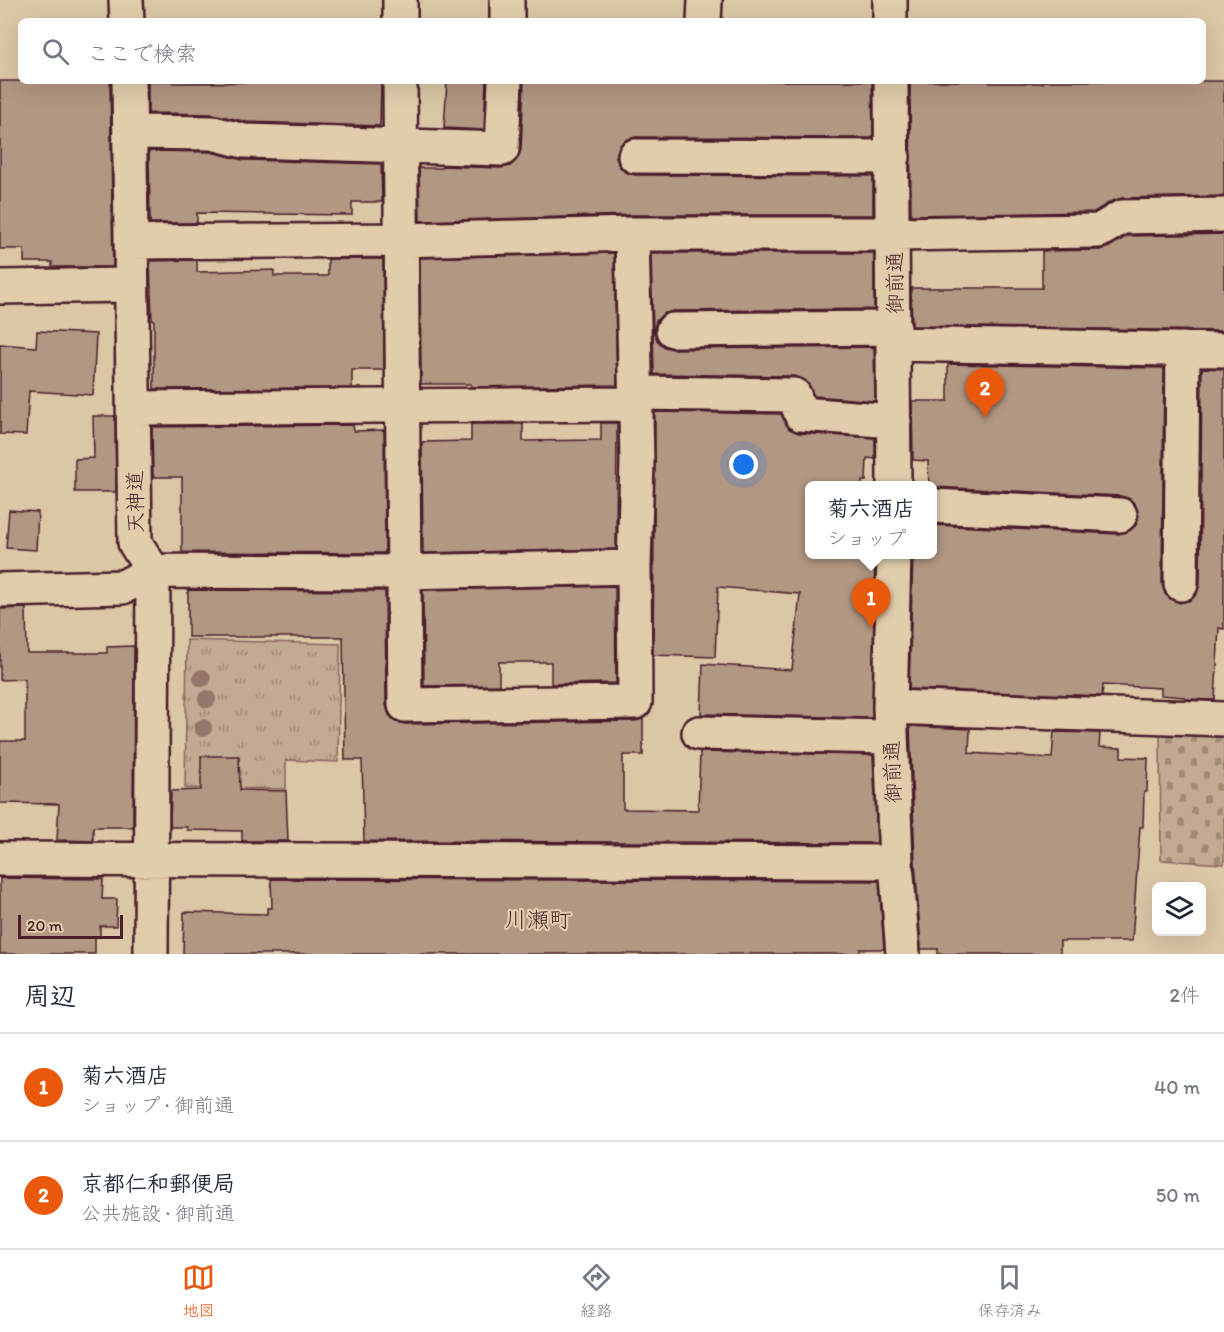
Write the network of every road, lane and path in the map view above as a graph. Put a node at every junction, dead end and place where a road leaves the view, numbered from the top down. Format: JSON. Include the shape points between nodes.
{"nodes":[{"id":1,"x":126,"y":0,"type":"edge"},
{"id":2,"x":400,"y":0,"type":"edge"},
{"id":3,"x":507,"y":0,"type":"edge"},
{"id":4,"x":705,"y":0,"type":"edge"},
{"id":5,"x":890,"y":0,"type":"edge"},
{"id":6,"x":127,"y":18,"type":"edge"},
{"id":7,"x":400,"y":18,"type":"edge"},
{"id":8,"x":507,"y":18,"type":"edge"},
{"id":9,"x":704,"y":18,"type":"edge"},
{"id":10,"x":890,"y":18,"type":"edge"},
{"id":11,"x":129,"y":84,"type":"edge"},
{"id":12,"x":400,"y":84,"type":"edge"},
{"id":13,"x":505,"y":84,"type":"edge"},
{"id":14,"x":891,"y":84,"type":"edge"},
{"id":15,"x":130,"y":132,"type":"junction"},
{"id":16,"x":400,"y":146,"type":"junction"},
{"id":17,"x":635,"y":156,"type":"dead end"},
{"id":18,"x":893,"y":157,"type":"junction"},
{"id":19,"x":1224,"y":215,"type":"edge"},
{"id":20,"x":632,"y":234,"type":"junction"},
{"id":21,"x":894,"y":234,"type":"junction"},
{"id":22,"x":400,"y":240,"type":"junction"},
{"id":23,"x":131,"y":243,"type":"junction"},
{"id":24,"x":130,"y":285,"type":"junction"},
{"id":25,"x":0,"y":287,"type":"edge"},
{"id":26,"x":673,"y":330,"type":"dead end"},
{"id":27,"x":894,"y":336,"type":"junction"},
{"id":28,"x":1184,"y":349,"type":"junction"},
{"id":29,"x":1224,"y":350,"type":"edge"},
{"id":30,"x":635,"y":398,"type":"junction"},
{"id":31,"x":403,"y":406,"type":"junction"},
{"id":32,"x":134,"y":408,"type":"junction"},
{"id":33,"x":894,"y":421,"type":"junction"},
{"id":34,"x":894,"y":481,"type":"edge"},
{"id":35,"x":937,"y":506,"type":"edge"},
{"id":36,"x":1120,"y":515,"type":"dead end"},
{"id":37,"x":894,"y":559,"type":"edge"},
{"id":38,"x":634,"y":567,"type":"junction"},
{"id":39,"x":153,"y":570,"type":"junction"},
{"id":40,"x":403,"y":572,"type":"junction"},
{"id":41,"x":1181,"y":584,"type":"dead end"},
{"id":42,"x":0,"y":590,"type":"edge"},
{"id":43,"x":1224,"y":719,"type":"edge"},
{"id":44,"x":890,"y":722,"type":"junction"},
{"id":45,"x":699,"y":733,"type":"dead end"},
{"id":46,"x":0,"y":859,"type":"edge"},
{"id":47,"x":152,"y":860,"type":"junction"},
{"id":48,"x":896,"y":862,"type":"junction"},
{"id":49,"x":151,"y":954,"type":"edge"},
{"id":50,"x":903,"y":954,"type":"edge"}],
"edges":[{"from":1,"to":6,"type":"street"},
{"from":2,"to":7,"type":"street"},
{"from":3,"to":8,"type":"street"},
{"from":4,"to":9,"type":"street"},
{"from":5,"to":10,"type":"street"},
{"from":11,"to":15,"type":"street","name":"天神道"},
{"from":12,"to":16,"type":"street"},
{"from":13,"to":16,"type":"street","via":[[502,149]]},
{"from":14,"to":18,"type":"street","name":"御前通"},
{"from":15,"to":16,"type":"street","via":[[213,133],[244,141]]},
{"from":15,"to":23,"type":"street","name":"天神道"},
{"from":16,"to":22,"type":"street"},
{"from":17,"to":18,"type":"street"},
{"from":18,"to":21,"type":"street","name":"御前通"},
{"from":19,"to":21,"type":"street","via":[[1122,217],[1099,231]]},
{"from":20,"to":21,"type":"street"},
{"from":20,"to":22,"type":"street"},
{"from":20,"to":30,"type":"street"},
{"from":21,"to":27,"type":"street","name":"御前通"},
{"from":22,"to":23,"type":"street"},
{"from":22,"to":31,"type":"street"},
{"from":23,"to":24,"type":"street","name":"天神道"},
{"from":24,"to":25,"type":"street"},
{"from":24,"to":32,"type":"street","name":"天神道"},
{"from":26,"to":27,"type":"street"},
{"from":27,"to":28,"type":"street"},
{"from":27,"to":33,"type":"street","name":"御前通"},
{"from":28,"to":29,"type":"street"},
{"from":28,"to":41,"type":"street"},
{"from":30,"to":31,"type":"street"},
{"from":30,"to":33,"type":"street","via":[[794,395],[801,414]]},
{"from":30,"to":38,"type":"street"},
{"from":31,"to":32,"type":"street"},
{"from":31,"to":40,"type":"street"},
{"from":32,"to":39,"type":"street","name":"天神道","via":[[135,543]]},
{"from":33,"to":34,"type":"street","name":"御前通"},
{"from":35,"to":36,"type":"street"},
{"from":37,"to":44,"type":"street","name":"御前通"},
{"from":38,"to":40,"type":"street"},
{"from":38,"to":40,"type":"street","via":[[635,702],[405,705]]},
{"from":39,"to":40,"type":"street"},
{"from":39,"to":42,"type":"street","via":[[123,587]]},
{"from":39,"to":47,"type":"street"},
{"from":43,"to":44,"type":"street"},
{"from":44,"to":45,"type":"street"},
{"from":44,"to":48,"type":"street","name":"御前通"},
{"from":46,"to":47,"type":"street"},
{"from":47,"to":48,"type":"street"},
{"from":47,"to":49,"type":"street"},
{"from":48,"to":50,"type":"street","name":"御前通"}]}
